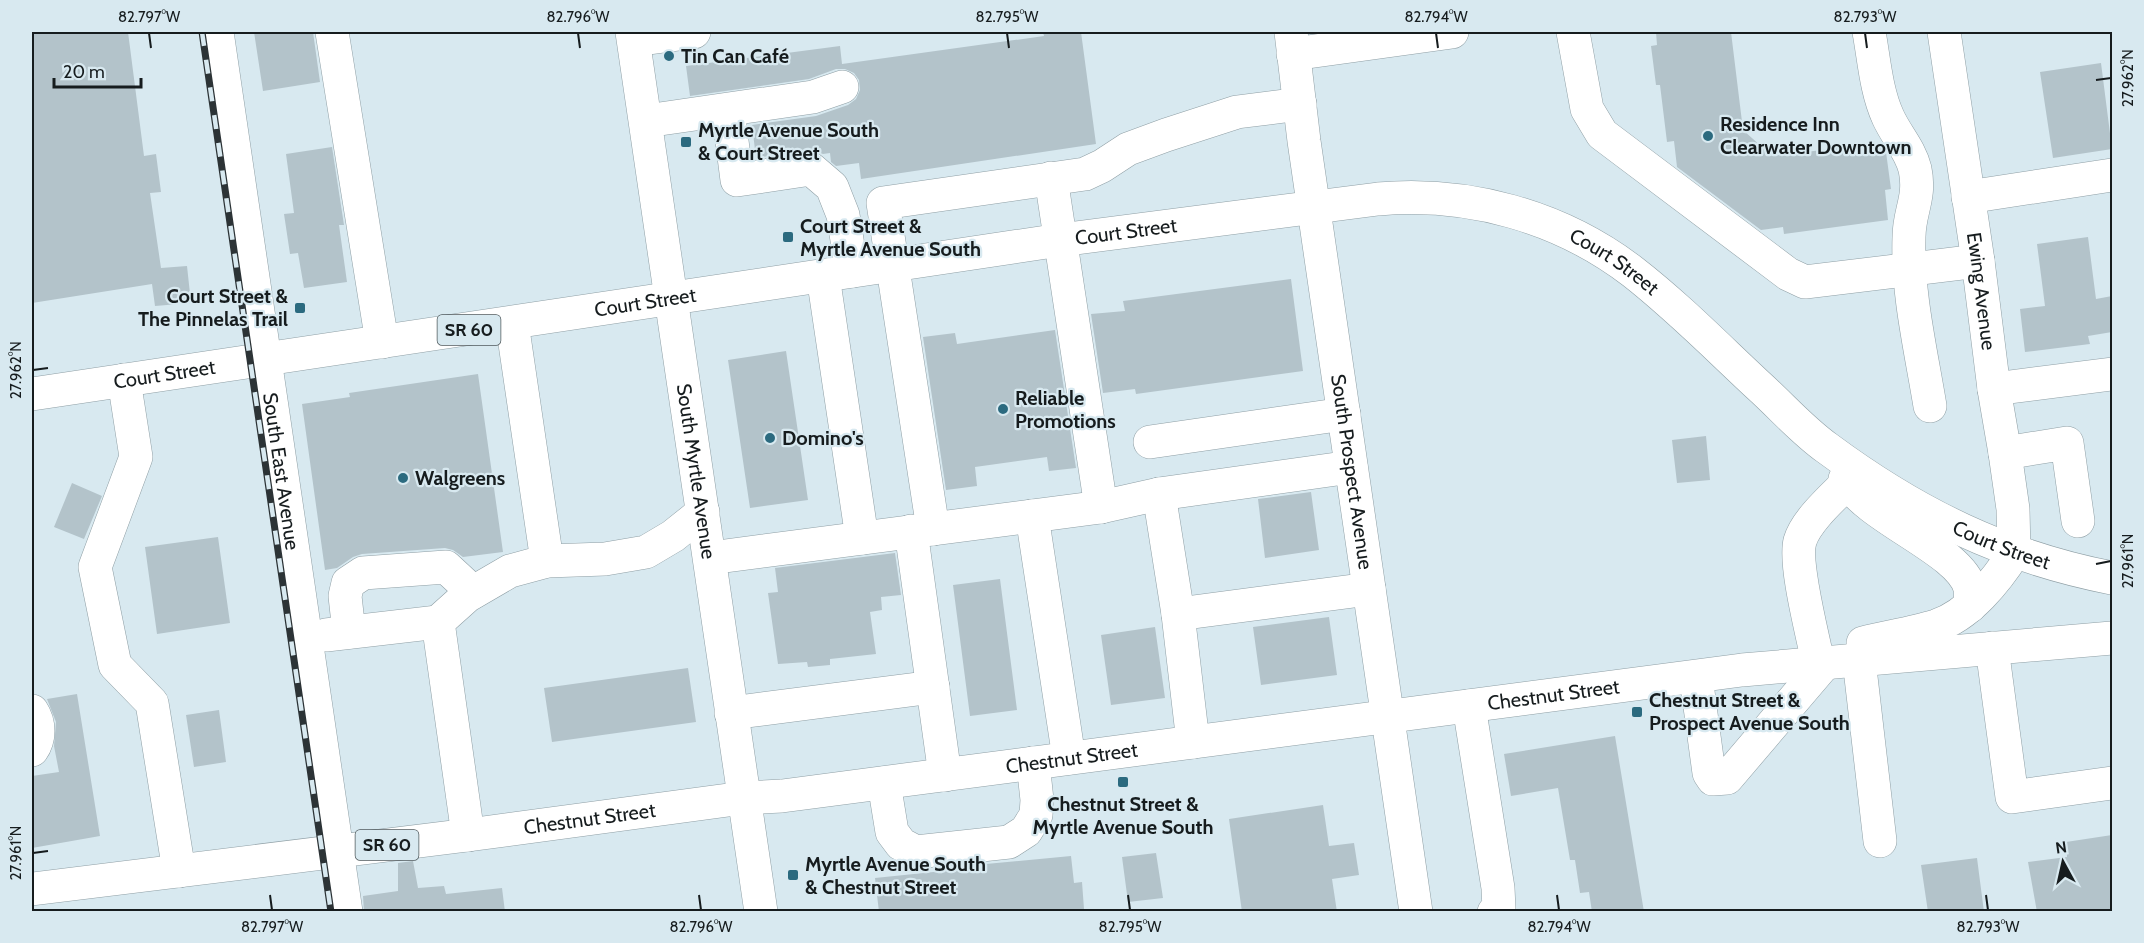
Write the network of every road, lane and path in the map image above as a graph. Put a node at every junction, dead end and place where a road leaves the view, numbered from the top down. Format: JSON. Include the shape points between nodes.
{"nodes":[{"id":1,"x":217,"y":32,"type":"edge"},
{"id":2,"x":332,"y":32,"type":"edge"},
{"id":3,"x":694,"y":32,"type":"edge"},
{"id":4,"x":1452,"y":32,"type":"edge"},
{"id":5,"x":1573,"y":32,"type":"edge"},
{"id":6,"x":1869,"y":32,"type":"edge"},
{"id":7,"x":1944,"y":32,"type":"edge"},
{"id":8,"x":633,"y":36,"type":"edge"},
{"id":9,"x":1292,"y":43,"type":"edge"},
{"id":10,"x":842,"y":87,"type":"dead end"},
{"id":11,"x":1300,"y":104,"type":"junction"},
{"id":12,"x":728,"y":110,"type":"junction"},
{"id":13,"x":645,"y":121,"type":"junction"},
{"id":14,"x":2112,"y":175,"type":"edge"},
{"id":15,"x":1051,"y":178,"type":"junction"},
{"id":16,"x":1968,"y":197,"type":"junction"},
{"id":17,"x":1314,"y":208,"type":"junction"},
{"id":18,"x":1060,"y":240,"type":"junction"},
{"id":19,"x":1978,"y":261,"type":"junction"},
{"id":20,"x":891,"y":265,"type":"junction"},
{"id":21,"x":1911,"y":268,"type":"junction"},
{"id":22,"x":838,"y":273,"type":"junction"},
{"id":23,"x":672,"y":299,"type":"junction"},
{"id":24,"x":512,"y":323,"type":"junction"},
{"id":25,"x":382,"y":342,"type":"junction"},
{"id":26,"x":266,"y":358,"type":"junction"},
{"id":27,"x":2112,"y":374,"type":"edge"},
{"id":28,"x":124,"y":380,"type":"junction"},
{"id":29,"x":1994,"y":389,"type":"junction"},
{"id":30,"x":32,"y":394,"type":"edge"},
{"id":31,"x":1930,"y":406,"type":"dead end"},
{"id":32,"x":1344,"y":414,"type":"junction"},
{"id":33,"x":1150,"y":442,"type":"dead end"},
{"id":34,"x":1825,"y":447,"type":"junction"},
{"id":35,"x":2005,"y":453,"type":"junction"},
{"id":36,"x":1351,"y":467,"type":"junction"},
{"id":37,"x":1847,"y":483,"type":"junction"},
{"id":38,"x":1159,"y":494,"type":"junction"},
{"id":39,"x":1101,"y":507,"type":"junction"},
{"id":40,"x":703,"y":512,"type":"junction"},
{"id":41,"x":1032,"y":516,"type":"junction"},
{"id":42,"x":2078,"y":521,"type":"dead end"},
{"id":43,"x":922,"y":530,"type":"junction"},
{"id":44,"x":862,"y":538,"type":"junction"},
{"id":45,"x":2014,"y":553,"type":"junction"},
{"id":46,"x":710,"y":558,"type":"junction"},
{"id":47,"x":547,"y":561,"type":"junction"},
{"id":48,"x":2112,"y":578,"type":"edge"},
{"id":49,"x":1369,"y":589,"type":"junction"},
{"id":50,"x":473,"y":592,"type":"junction"},
{"id":51,"x":1970,"y":606,"type":"junction"},
{"id":52,"x":1178,"y":614,"type":"junction"},
{"id":53,"x":438,"y":622,"type":"junction"},
{"id":54,"x":349,"y":632,"type":"junction"},
{"id":55,"x":307,"y":637,"type":"junction"},
{"id":56,"x":2112,"y":638,"type":"edge"},
{"id":57,"x":1992,"y":648,"type":"junction"},
{"id":58,"x":1821,"y":658,"type":"junction"},
{"id":59,"x":1859,"y":660,"type":"junction"},
{"id":60,"x":1696,"y":677,"type":"junction"},
{"id":61,"x":933,"y":687,"type":"junction"},
{"id":62,"x":1469,"y":706,"type":"junction"},
{"id":63,"x":32,"y":711,"type":"edge"},
{"id":64,"x":731,"y":713,"type":"junction"},
{"id":65,"x":1386,"y":717,"type":"junction"},
{"id":66,"x":1194,"y":742,"type":"junction"},
{"id":67,"x":32,"y":750,"type":"edge"},
{"id":68,"x":1069,"y":758,"type":"junction"},
{"id":69,"x":1033,"y":763,"type":"junction"},
{"id":70,"x":945,"y":775,"type":"junction"},
{"id":71,"x":884,"y":783,"type":"junction"},
{"id":72,"x":2112,"y":783,"type":"edge"},
{"id":73,"x":743,"y":798,"type":"junction"},
{"id":74,"x":468,"y":835,"type":"junction"},
{"id":75,"x":1880,"y":841,"type":"dead end"},
{"id":76,"x":337,"y":851,"type":"junction"},
{"id":77,"x":179,"y":871,"type":"junction"},
{"id":78,"x":32,"y":889,"type":"edge"},
{"id":79,"x":346,"y":912,"type":"edge"},
{"id":80,"x":761,"y":912,"type":"edge"},
{"id":81,"x":1416,"y":912,"type":"edge"},
{"id":82,"x":1494,"y":912,"type":"edge"}],
"edges":[{"from":1,"to":26,"type":"main road","name":"South East Avenue"},
{"from":2,"to":25,"type":"main road"},
{"from":3,"to":8,"type":"main road"},
{"from":4,"to":9,"type":"main road"},
{"from":5,"to":21,"type":"main road","via":[[1587,110],[1602,134],[1788,274],[1805,282]]},
{"from":6,"to":21,"type":"main road","via":[[1888,117],[1906,144],[1915,168],[1918,191],[1909,236]]},
{"from":7,"to":16,"type":"main road","name":"Ewing Avenue"},
{"from":8,"to":13,"type":"main road","name":"South Myrtle Avenue"},
{"from":9,"to":11,"type":"main road","name":"South Prospect Avenue"},
{"from":10,"to":12,"type":"main road","via":[[813,97]]},
{"from":11,"to":15,"type":"main road","via":[[1237,112],[1128,149],[1085,174]]},
{"from":11,"to":17,"type":"main road","name":"South Prospect Avenue"},
{"from":12,"to":13,"type":"main road"},
{"from":12,"to":22,"type":"main road","via":[[737,180],[811,169],[832,187],[843,215]]},
{"from":13,"to":23,"type":"main road","name":"South Myrtle Avenue"},
{"from":14,"to":16,"type":"main road"},
{"from":15,"to":18,"type":"main road"},
{"from":15,"to":20,"type":"main road","via":[[883,202]]},
{"from":16,"to":19,"type":"main road","name":"Ewing Avenue"},
{"from":17,"to":18,"type":"main road","name":"Court Street"},
{"from":17,"to":32,"type":"main road","name":"South Prospect Avenue"},
{"from":17,"to":34,"type":"main road","name":"Court Street","via":[[1430,197],[1483,204],[1553,225],[1631,270]]},
{"from":18,"to":20,"type":"main road","name":"Court Street"},
{"from":18,"to":39,"type":"main road"},
{"from":19,"to":21,"type":"main road"},
{"from":19,"to":29,"type":"main road","name":"Ewing Avenue"},
{"from":20,"to":22,"type":"main road","name":"Court Street"},
{"from":20,"to":43,"type":"main road"},
{"from":21,"to":31,"type":"main road","via":[[1912,298]]},
{"from":22,"to":23,"type":"main road","name":"Court Street"},
{"from":22,"to":44,"type":"main road"},
{"from":23,"to":24,"type":"main road","name":"Court Street","number":"SR 60"},
{"from":23,"to":40,"type":"main road","name":"South Myrtle Avenue"},
{"from":24,"to":25,"type":"main road","name":"Court Street","number":"SR 60"},
{"from":24,"to":47,"type":"main road"},
{"from":25,"to":26,"type":"main road","name":"Court Street","number":"SR 60"},
{"from":26,"to":28,"type":"main road","name":"Court Street","number":"SR 60"},
{"from":26,"to":55,"type":"main road","name":"South East Avenue"},
{"from":27,"to":29,"type":"main road"},
{"from":28,"to":30,"type":"main road","name":"Court Street","number":"SR 60"},
{"from":28,"to":77,"type":"main road","via":[[136,457],[95,567],[115,665],[152,703]]},
{"from":29,"to":35,"type":"main road","name":"Ewing Avenue"},
{"from":32,"to":33,"type":"main road"},
{"from":32,"to":36,"type":"main road","name":"South Prospect Avenue"},
{"from":34,"to":37,"type":"main road"},
{"from":34,"to":45,"type":"main road","name":"Court Street","via":[[1929,514]]},
{"from":35,"to":42,"type":"main road","via":[[2067,443]]},
{"from":35,"to":45,"type":"main road","name":"Ewing Avenue","via":[[2013,508]]},
{"from":36,"to":38,"type":"main road"},
{"from":36,"to":49,"type":"main road","name":"South Prospect Avenue"},
{"from":37,"to":51,"type":"main road","via":[[1852,492],[1892,523],[1956,564],[1970,587]]},
{"from":37,"to":58,"type":"main road","via":[[1819,510],[1800,541],[1799,559]]},
{"from":38,"to":39,"type":"main road"},
{"from":38,"to":52,"type":"main road"},
{"from":39,"to":41,"type":"main road"},
{"from":40,"to":46,"type":"main road","name":"South Myrtle Avenue"},
{"from":40,"to":47,"type":"main road","via":[[646,552],[605,559]]},
{"from":41,"to":43,"type":"main road"},
{"from":41,"to":68,"type":"main road"},
{"from":43,"to":44,"type":"main road"},
{"from":43,"to":61,"type":"main road"},
{"from":44,"to":46,"type":"main road"},
{"from":45,"to":48,"type":"main road","name":"Court Street"},
{"from":45,"to":51,"type":"main road"},
{"from":46,"to":64,"type":"main road","name":"South Myrtle Avenue"},
{"from":47,"to":50,"type":"main road","via":[[510,572]]},
{"from":49,"to":52,"type":"main road"},
{"from":49,"to":65,"type":"main road","name":"South Prospect Avenue"},
{"from":50,"to":53,"type":"main road"},
{"from":50,"to":54,"type":"main road","via":[[446,567],[363,573],[348,583],[345,596]]},
{"from":51,"to":58,"type":"main road","via":[[1939,625]]},
{"from":52,"to":66,"type":"main road"},
{"from":53,"to":54,"type":"main road"},
{"from":53,"to":74,"type":"main road"},
{"from":54,"to":55,"type":"main road"},
{"from":55,"to":76,"type":"main road","name":"South East Avenue"},
{"from":56,"to":57,"type":"main road","name":"Chestnut Street"},
{"from":57,"to":59,"type":"main road","name":"Chestnut Street"},
{"from":57,"to":72,"type":"main road","via":[[2012,797]]},
{"from":58,"to":59,"type":"main road","name":"Chestnut Street"},
{"from":58,"to":60,"type":"main road","name":"Chestnut Street"},
{"from":58,"to":60,"type":"main road","via":[[1727,778],[1713,779],[1709,773]]},
{"from":59,"to":75,"type":"main road"},
{"from":60,"to":62,"type":"main road","name":"Chestnut Street"},
{"from":61,"to":64,"type":"main road"},
{"from":61,"to":70,"type":"main road"},
{"from":62,"to":65,"type":"main road","name":"Chestnut Street"},
{"from":62,"to":82,"type":"main road","via":[[1498,888],[1499,909]]},
{"from":63,"to":67,"type":"main road","via":[[39,731]]},
{"from":64,"to":73,"type":"main road","name":"South Myrtle Avenue"},
{"from":65,"to":66,"type":"main road","name":"Chestnut Street"},
{"from":65,"to":81,"type":"main road","name":"South Prospect Avenue"},
{"from":66,"to":68,"type":"main road","name":"Chestnut Street"},
{"from":68,"to":69,"type":"main road","name":"Chestnut Street"},
{"from":69,"to":70,"type":"main road","name":"Chestnut Street"},
{"from":69,"to":71,"type":"main road","via":[[1036,815],[1026,831],[1009,842],[916,852],[901,844],[892,832]]},
{"from":70,"to":71,"type":"main road","name":"Chestnut Street"},
{"from":71,"to":73,"type":"main road","name":"Chestnut Street"},
{"from":73,"to":74,"type":"main road","name":"Chestnut Street","number":"SR 60"},
{"from":73,"to":80,"type":"main road","name":"South Myrtle Avenue"},
{"from":74,"to":76,"type":"main road","name":"Chestnut Street","number":"SR 60"},
{"from":76,"to":77,"type":"main road","name":"Chestnut Street","number":"SR 60"},
{"from":76,"to":79,"type":"main road","name":"South East Avenue"},
{"from":77,"to":78,"type":"main road","name":"Chestnut Street","number":"SR 60"}]}
